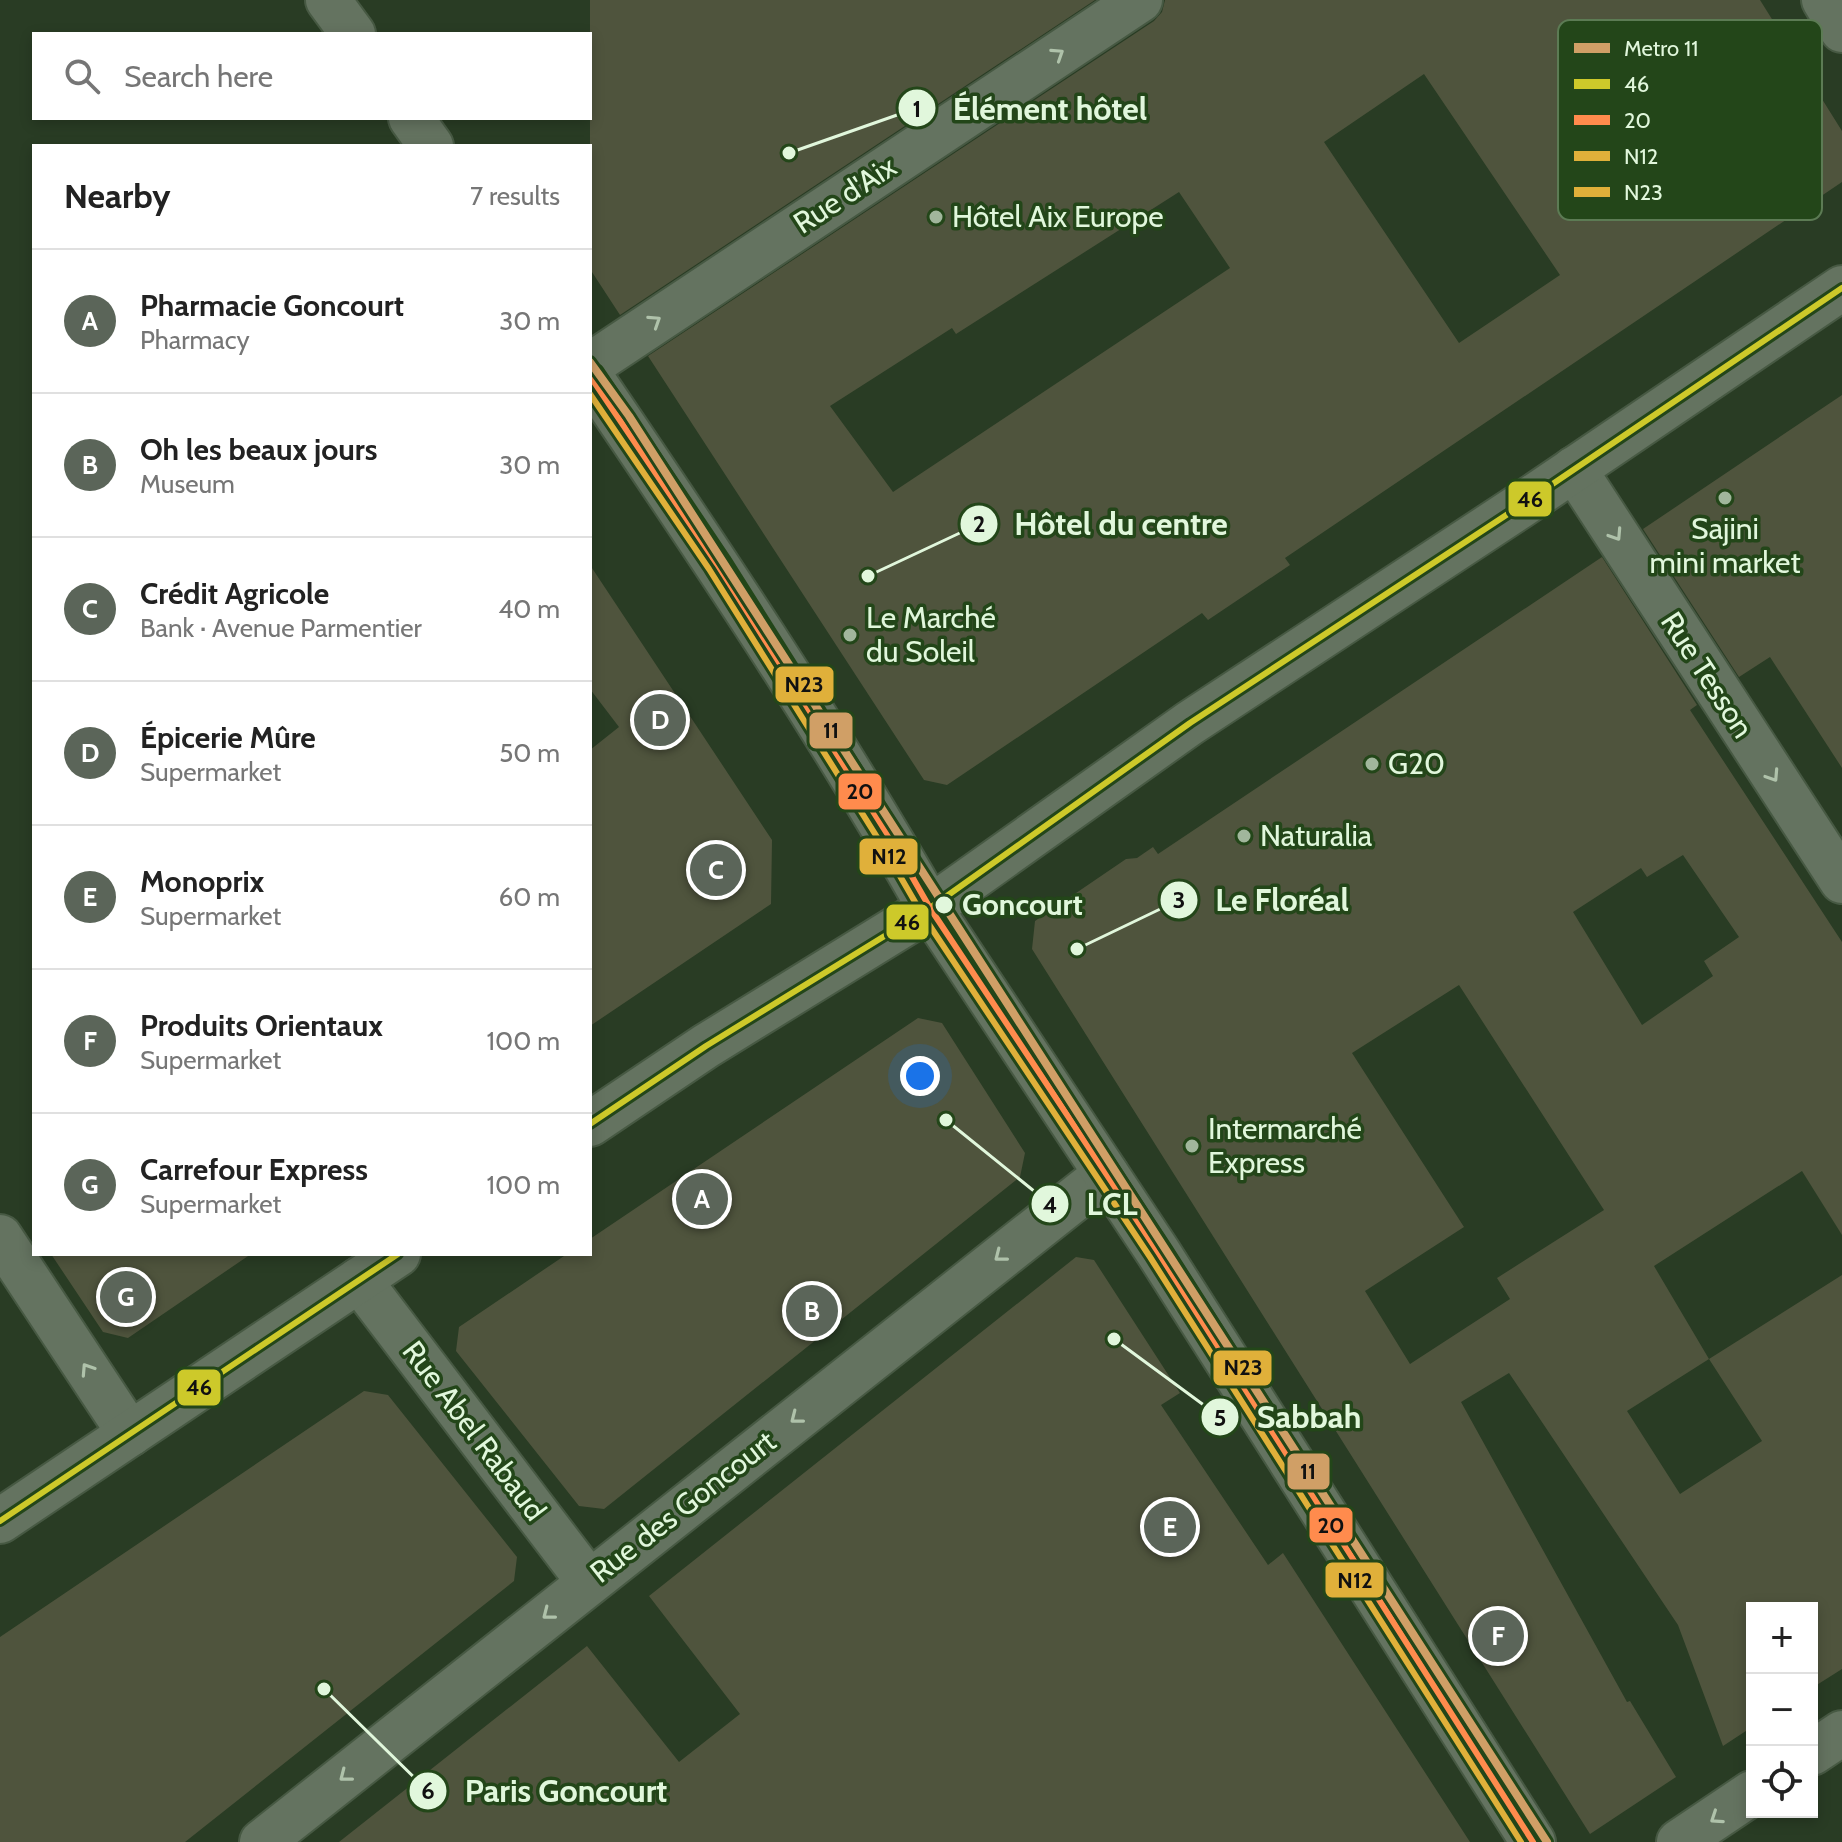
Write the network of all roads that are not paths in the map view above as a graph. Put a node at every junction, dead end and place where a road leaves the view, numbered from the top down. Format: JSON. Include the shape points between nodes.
{"nodes":[{"id":1,"x":328,"y":0,"type":"edge"},
{"id":2,"x":1140,"y":0,"type":"edge"},
{"id":3,"x":1824,"y":0,"type":"edge"},
{"id":4,"x":1842,"y":30,"type":"edge"},
{"id":5,"x":352,"y":32,"type":"edge"},
{"id":6,"x":412,"y":120,"type":"edge"},
{"id":7,"x":430,"y":144,"type":"edge"},
{"id":8,"x":1842,"y":288,"type":"edge"},
{"id":9,"x":592,"y":364,"type":"edge"},
{"id":10,"x":592,"y":379,"type":"edge"},
{"id":11,"x":1574,"y":469,"type":"junction"},
{"id":12,"x":1842,"y":881,"type":"edge"},
{"id":13,"x":930,"y":908,"type":"junction"},
{"id":14,"x":592,"y":1123,"type":"edge"},
{"id":15,"x":1106,"y":1174,"type":"junction"},
{"id":16,"x":0,"y":1237,"type":"edge"},
{"id":17,"x":395,"y":1256,"type":"edge"},
{"id":18,"x":359,"y":1280,"type":"junction"},
{"id":19,"x":130,"y":1434,"type":"junction"},
{"id":20,"x":0,"y":1521,"type":"edge"},
{"id":21,"x":589,"y":1582,"type":"junction"},
{"id":22,"x":1842,"y":1733,"type":"edge"},
{"id":23,"x":1818,"y":1749,"type":"edge"},
{"id":24,"x":1746,"y":1797,"type":"edge"},
{"id":25,"x":262,"y":1842,"type":"edge"},
{"id":26,"x":1533,"y":1842,"type":"edge"},
{"id":27,"x":1679,"y":1842,"type":"edge"}],
"edges":[{"from":1,"to":5,"type":"street"},
{"from":9,"to":2,"type":"street","name":"Rue d'Aix","one_way":true},
{"from":3,"to":4,"type":"street"},
{"from":6,"to":7,"type":"street"},
{"from":8,"to":11,"type":"street"},
{"from":10,"to":13,"type":"street","via":[[717,564]]},
{"from":11,"to":12,"type":"street","name":"Rue Tesson","one_way":true},
{"from":11,"to":13,"type":"street","via":[[1190,723]]},
{"from":13,"to":14,"type":"street"},
{"from":13,"to":15,"type":"street"},
{"from":15,"to":21,"type":"street","name":"Rue des Goncourt","one_way":true},
{"from":15,"to":26,"type":"street"},
{"from":19,"to":16,"type":"street","one_way":true},
{"from":17,"to":18,"type":"street"},
{"from":18,"to":19,"type":"street"},
{"from":18,"to":21,"type":"street","name":"Rue Abel Rabaud"},
{"from":19,"to":20,"type":"street"},
{"from":21,"to":25,"type":"street","name":"Rue des Goncourt","one_way":true},
{"from":22,"to":23,"type":"street"},
{"from":24,"to":27,"type":"street","one_way":true}]}
